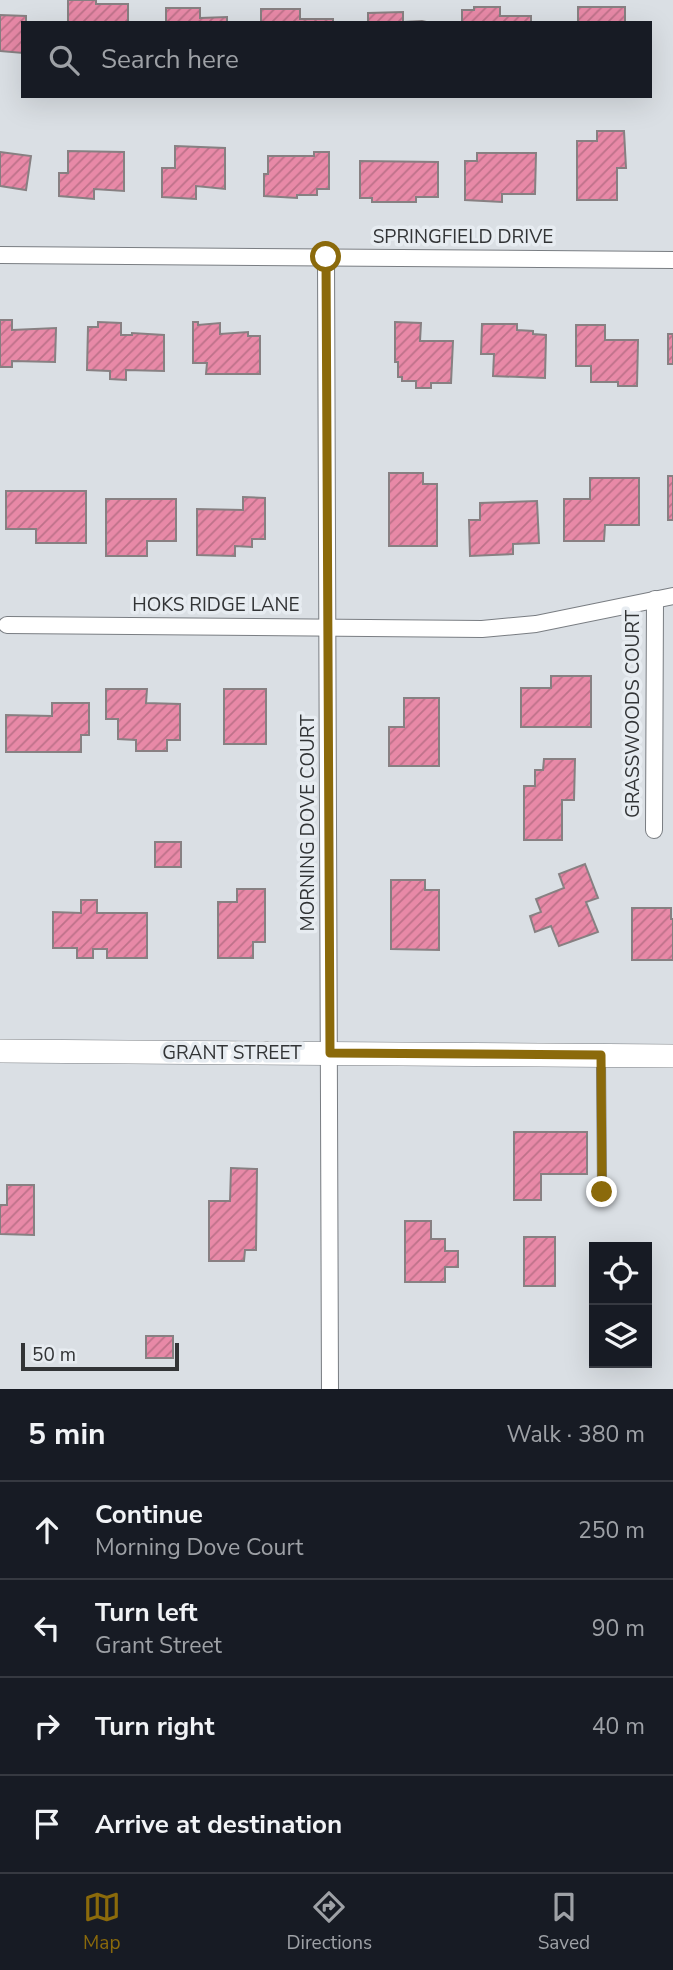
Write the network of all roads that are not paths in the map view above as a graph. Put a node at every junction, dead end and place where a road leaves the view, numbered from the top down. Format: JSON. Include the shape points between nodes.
{"nodes":[{"id":1,"x":0,"y":255,"type":"edge"},
{"id":2,"x":326,"y":257,"type":"junction"},
{"id":3,"x":673,"y":260,"type":"edge"},
{"id":4,"x":673,"y":596,"type":"edge"},
{"id":5,"x":654,"y":599,"type":"junction"},
{"id":6,"x":7,"y":625,"type":"dead end"},
{"id":7,"x":328,"y":627,"type":"junction"},
{"id":8,"x":653,"y":830,"type":"dead end"},
{"id":9,"x":0,"y":1051,"type":"edge"},
{"id":10,"x":330,"y":1053,"type":"junction"},
{"id":11,"x":601,"y":1055,"type":"junction"},
{"id":12,"x":673,"y":1056,"type":"edge"},
{"id":13,"x":602,"y":1192,"type":"dead end"},
{"id":14,"x":330,"y":1389,"type":"edge"}],
"edges":[{"from":1,"to":2,"type":"street","name":"SPRINGFIELD DRIVE"},
{"from":2,"to":3,"type":"street","name":"SPRINGFIELD DRIVE"},
{"from":2,"to":7,"type":"street","name":"MORNING DOVE COURT"},
{"from":4,"to":5,"type":"street","name":"HOKS RIDGE LANE"},
{"from":5,"to":7,"type":"street","name":"HOKS RIDGE LANE","via":[[536,624],[482,629]]},
{"from":5,"to":8,"type":"street","name":"GRASSWOODS COURT"},
{"from":6,"to":7,"type":"street","name":"HOKS RIDGE LANE"},
{"from":7,"to":10,"type":"street","name":"MORNING DOVE COURT"},
{"from":9,"to":10,"type":"street","name":"GRANT STREET"},
{"from":10,"to":11,"type":"street","name":"GRANT STREET"},
{"from":10,"to":14,"type":"street","name":"MORNING DOVE COURT"},
{"from":11,"to":12,"type":"street","name":"GRANT STREET"},
{"from":11,"to":13,"type":"lane"}]}
